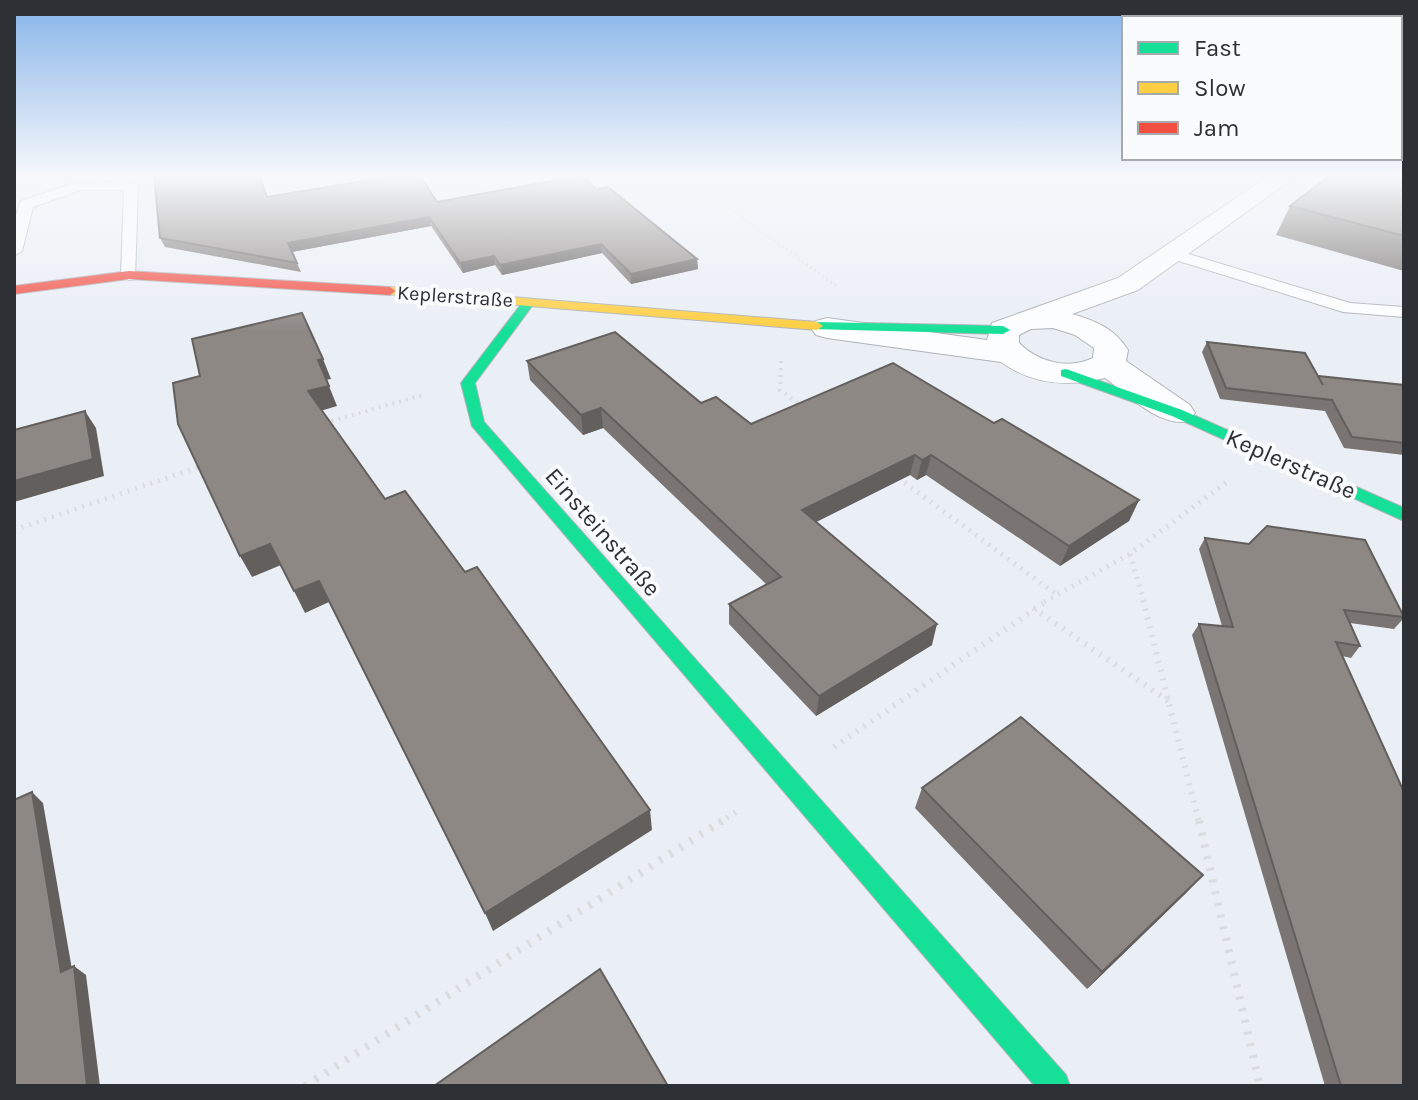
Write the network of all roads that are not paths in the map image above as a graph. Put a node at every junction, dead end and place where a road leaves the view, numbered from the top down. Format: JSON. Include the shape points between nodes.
{"nodes":[{"id":1,"x":20,"y":228,"type":"edge"},
{"id":2,"x":130,"y":228,"type":"edge"},
{"id":3,"x":1209,"y":228,"type":"edge"},
{"id":4,"x":14,"y":251,"type":"edge"},
{"id":5,"x":1172,"y":254,"type":"junction"},
{"id":6,"x":129,"y":275,"type":"junction"},
{"id":7,"x":1128,"y":284,"type":"junction"},
{"id":8,"x":14,"y":290,"type":"edge"},
{"id":9,"x":529,"y":302,"type":"junction"},
{"id":10,"x":1404,"y":312,"type":"edge"},
{"id":11,"x":824,"y":327,"type":"junction"},
{"id":12,"x":1013,"y":334,"type":"junction"},
{"id":13,"x":1108,"y":353,"type":"junction"},
{"id":14,"x":1066,"y":373,"type":"junction"},
{"id":15,"x":1177,"y":413,"type":"junction"},
{"id":16,"x":1404,"y":515,"type":"edge"},
{"id":17,"x":1055,"y":1086,"type":"edge"}],
"edges":[{"from":1,"to":4,"type":"lane"},
{"from":2,"to":6,"type":"lane"},
{"from":3,"to":5,"type":"street"},
{"from":5,"to":7,"type":"street"},
{"from":5,"to":10,"type":"lane","via":[[1349,308]]},
{"from":6,"to":8,"type":"street","name":"Keplerstraße"},
{"from":6,"to":9,"type":"street","name":"Keplerstraße"},
{"from":7,"to":12,"type":"street"},
{"from":7,"to":13,"type":"street"},
{"from":9,"to":11,"type":"street","name":"Keplerstraße"},
{"from":9,"to":17,"type":"street","name":"Einsteinstraße","via":[[468,383],[477,423]]},
{"from":11,"to":12,"type":"street","name":"Keplerstraße"},
{"from":11,"to":12,"type":"street","name":"Keplerstraße"},
{"from":12,"to":13,"type":"street","name":"Keplerstraße","via":[[1071,323]]},
{"from":12,"to":14,"type":"street","name":"Keplerstraße","via":[[1034,367]]},
{"from":13,"to":14,"type":"street","name":"Keplerstraße","via":[[1098,370]]},
{"from":13,"to":15,"type":"street","name":"Keplerstraße"},
{"from":14,"to":15,"type":"street","name":"Keplerstraße"},
{"from":15,"to":16,"type":"street","name":"Keplerstraße"}]}
